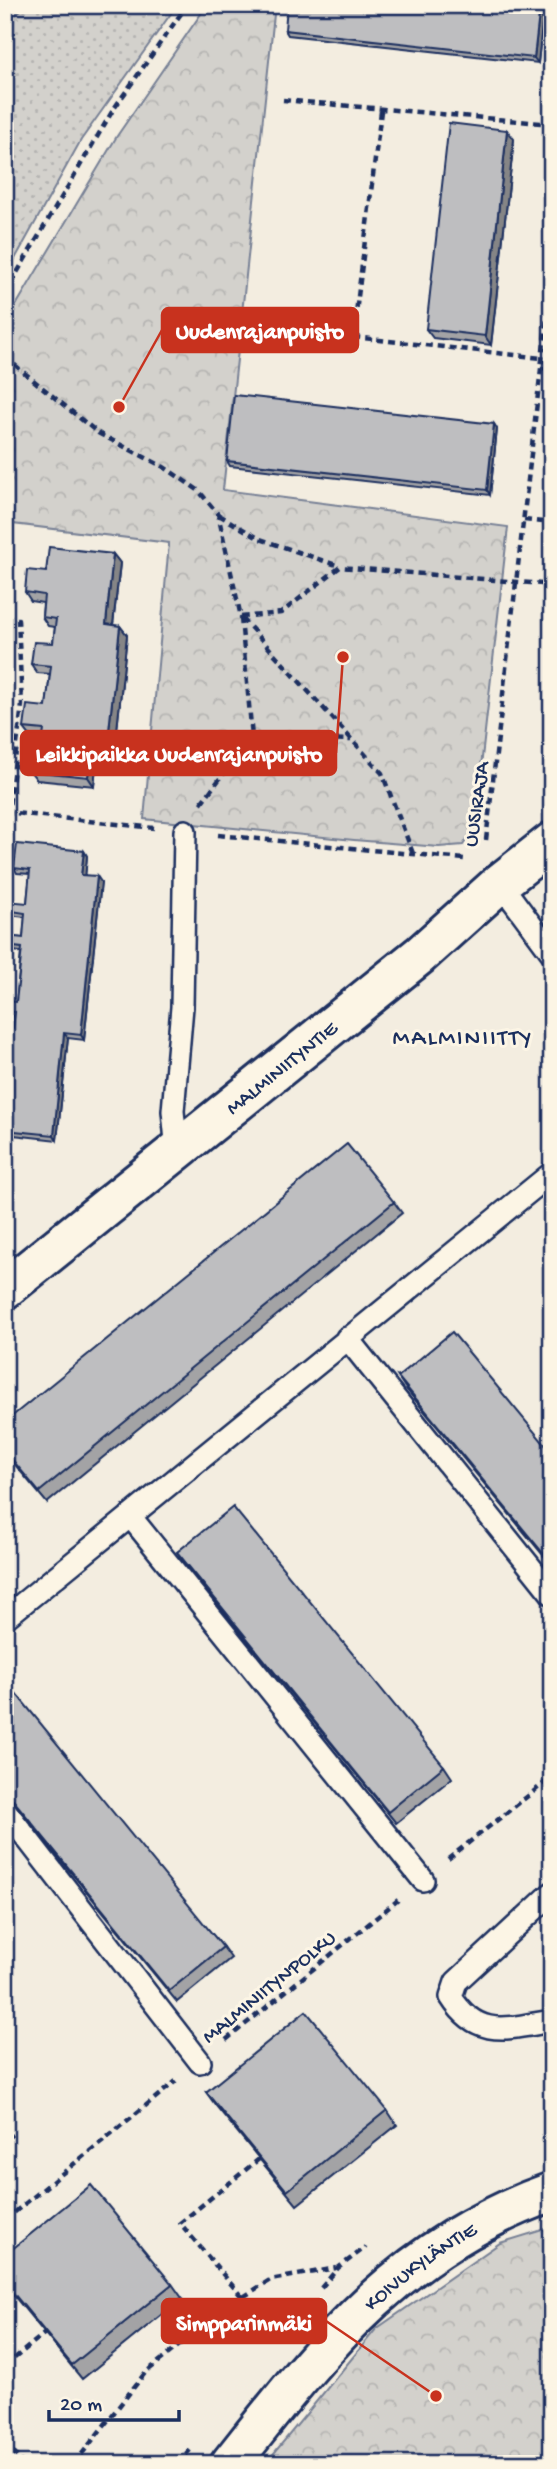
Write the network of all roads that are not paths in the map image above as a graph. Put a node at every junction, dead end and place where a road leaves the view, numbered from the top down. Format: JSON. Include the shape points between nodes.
{"nodes":[{"id":1,"x":185,"y":831,"type":"road end"},
{"id":2,"x":552,"y":842,"type":"edge"},
{"id":3,"x":500,"y":883,"type":"junction"},
{"id":4,"x":552,"y":953,"type":"edge"},
{"id":5,"x":177,"y":1151,"type":"junction"},
{"id":6,"x":552,"y":1173,"type":"edge"},
{"id":7,"x":5,"y":1289,"type":"edge"},
{"id":8,"x":347,"y":1338,"type":"junction"},
{"id":9,"x":130,"y":1516,"type":"junction"},
{"id":10,"x":552,"y":1594,"type":"edge"},
{"id":11,"x":5,"y":1618,"type":"edge"},
{"id":12,"x":5,"y":1810,"type":"edge"},
{"id":13,"x":423,"y":1880,"type":"road end"},
{"id":14,"x":552,"y":1893,"type":"edge"},
{"id":15,"x":552,"y":2021,"type":"edge"},
{"id":16,"x":200,"y":2062,"type":"road end"},
{"id":17,"x":552,"y":2192,"type":"edge"},
{"id":18,"x":230,"y":2464,"type":"edge"}],
"edges":[{"from":1,"to":5,"type":"lane","via":[[182,1007],[173,1111]]},
{"from":2,"to":3,"type":"street","name":"MALMINIITYNTIE"},
{"from":3,"to":4,"type":"lane"},
{"from":3,"to":5,"type":"street","name":"MALMINIITYNTIE","via":[[420,955]]},
{"from":5,"to":7,"type":"street","name":"MALMINIITYNTIE"},
{"from":6,"to":8,"type":"lane"},
{"from":8,"to":9,"type":"lane"},
{"from":8,"to":10,"type":"lane"},
{"from":9,"to":11,"type":"lane"},
{"from":9,"to":13,"type":"lane"},
{"from":12,"to":16,"type":"lane"},
{"from":14,"to":15,"type":"lane","via":[[456,1982],[451,1997],[460,2011],[482,2028]]},
{"from":17,"to":18,"type":"street","name":"KOIVUKYLÄNTIE","via":[[451,2240],[388,2285],[315,2358]]}]}
